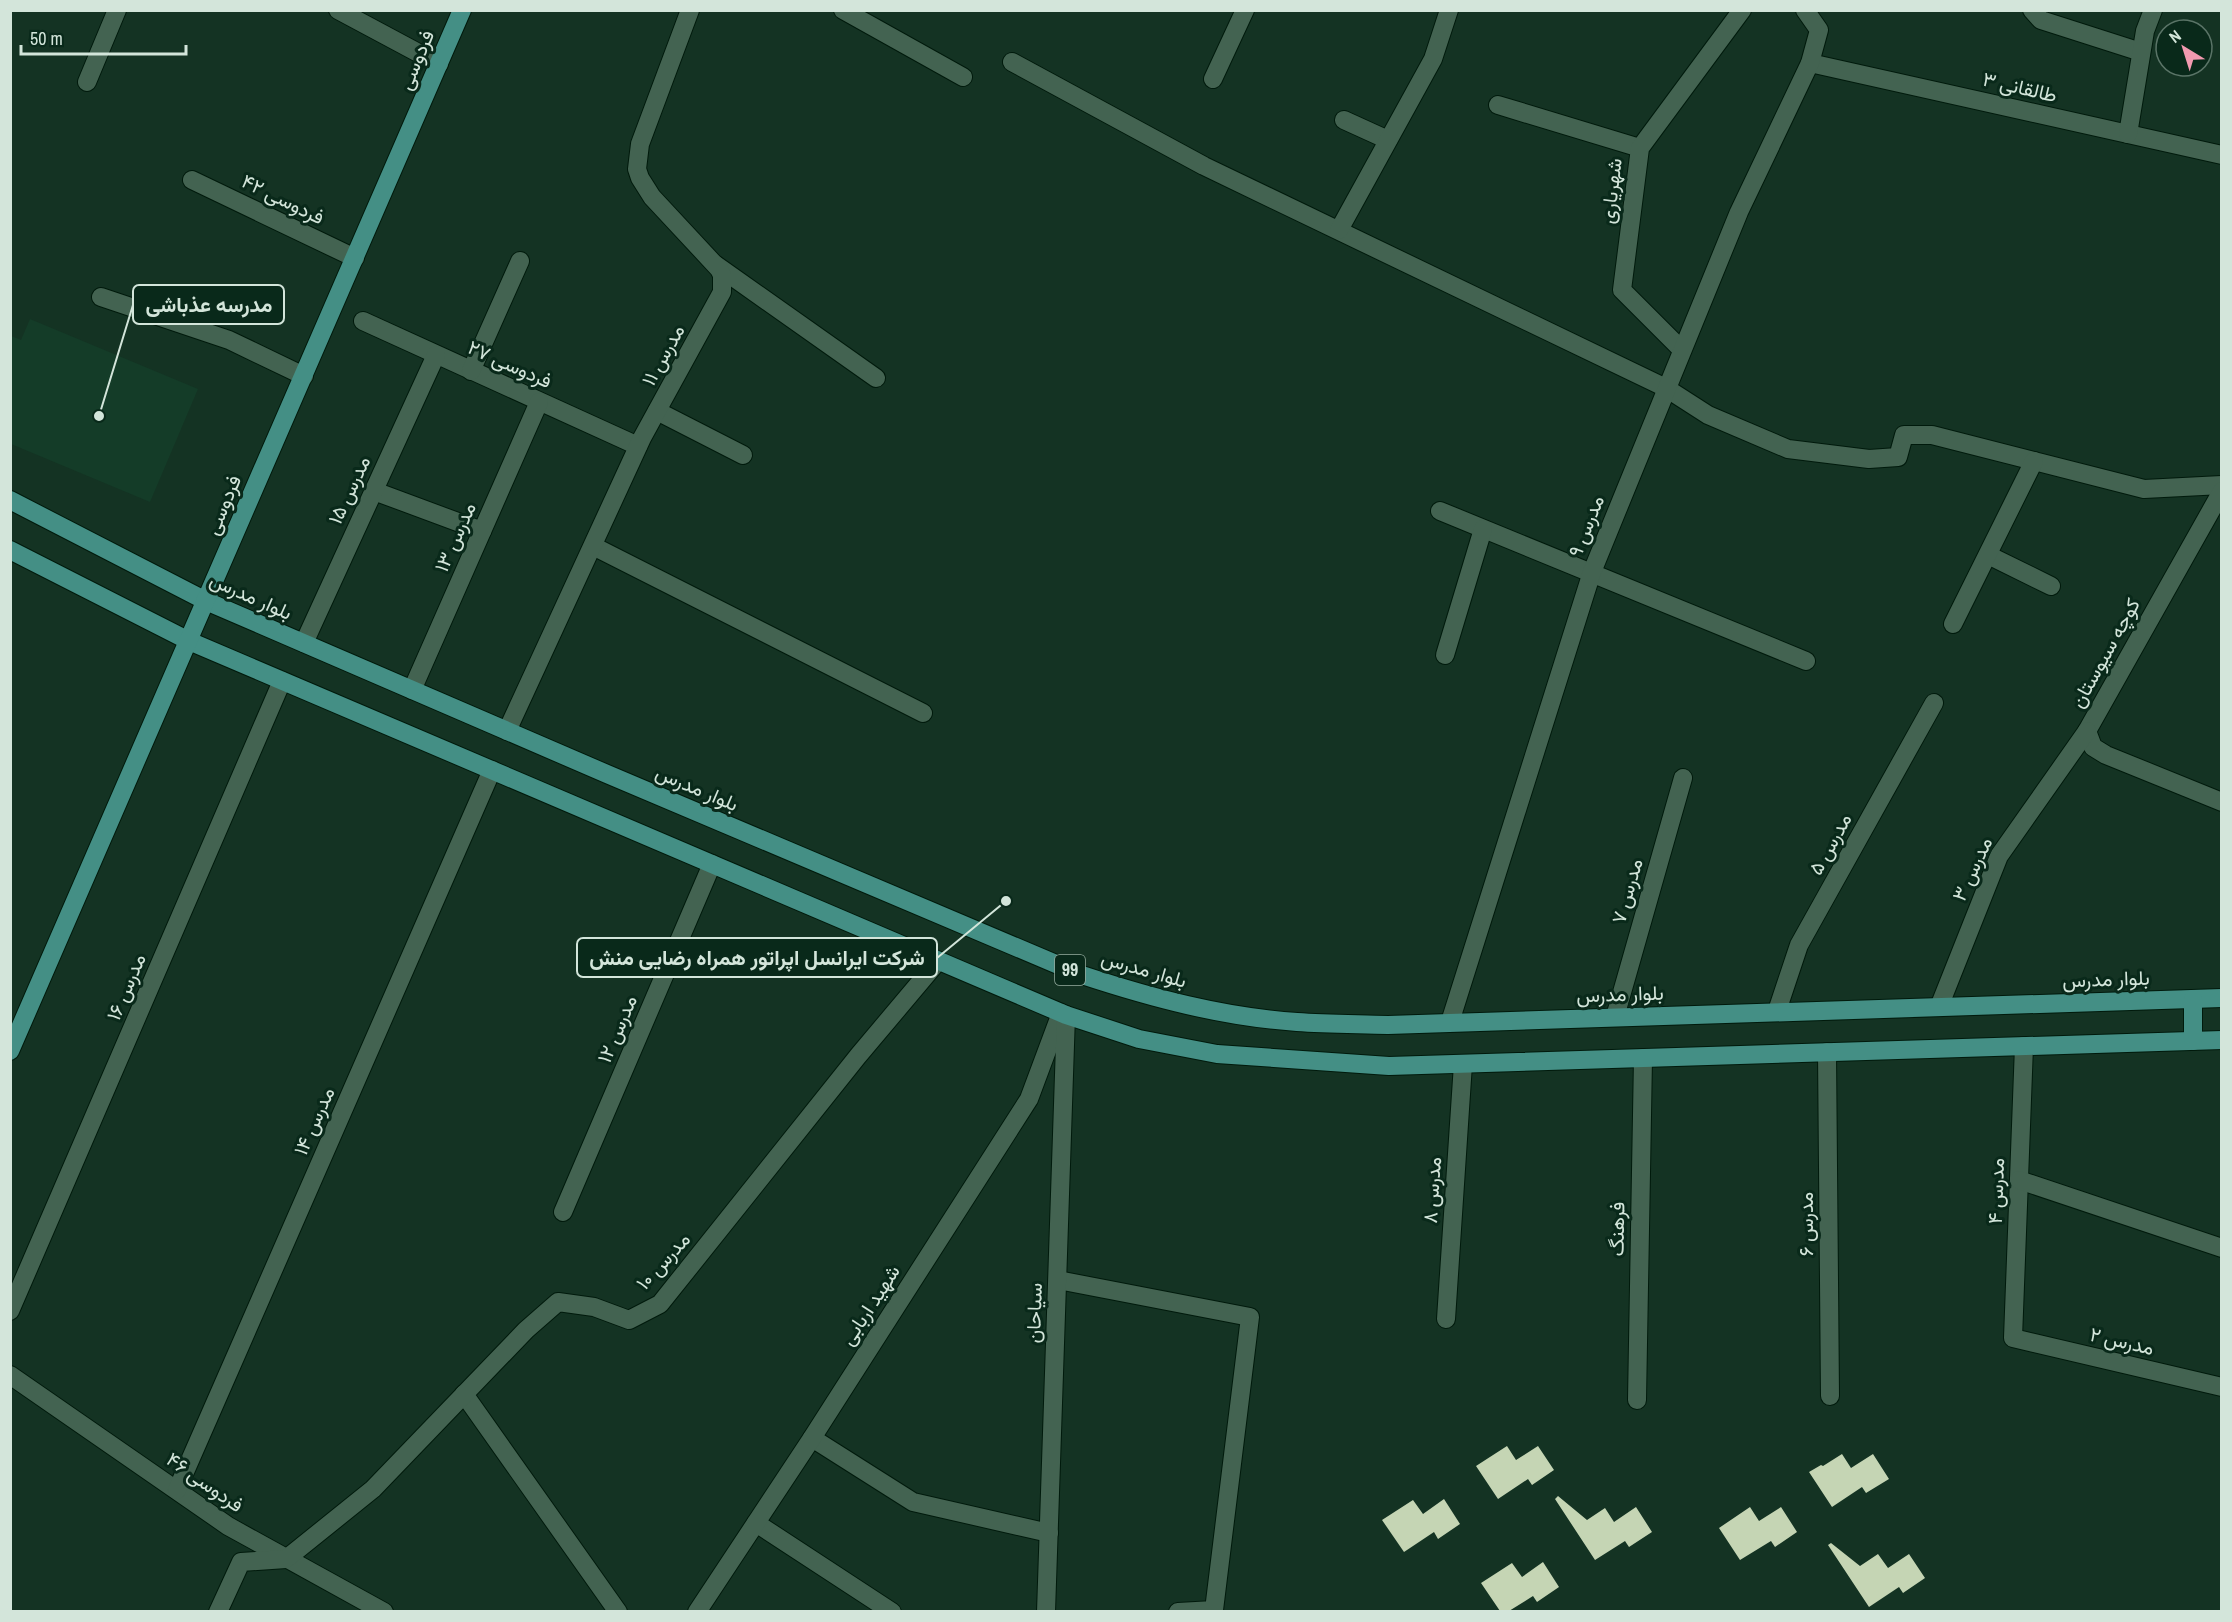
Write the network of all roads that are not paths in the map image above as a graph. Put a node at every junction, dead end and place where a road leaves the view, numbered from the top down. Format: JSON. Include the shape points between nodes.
{"nodes":[{"id":1,"x":117,"y":10,"type":"edge"},
{"id":2,"x":338,"y":10,"type":"edge"},
{"id":3,"x":462,"y":10,"type":"edge"},
{"id":4,"x":690,"y":10,"type":"edge"},
{"id":5,"x":843,"y":10,"type":"edge"},
{"id":6,"x":1245,"y":10,"type":"edge"},
{"id":7,"x":1449,"y":10,"type":"edge"},
{"id":8,"x":1742,"y":10,"type":"edge"},
{"id":9,"x":1805,"y":10,"type":"edge"},
{"id":10,"x":2032,"y":10,"type":"edge"},
{"id":11,"x":2153,"y":10,"type":"edge"},
{"id":12,"x":2141,"y":52,"type":"junction"},
{"id":13,"x":1012,"y":62,"type":"dead end"},
{"id":14,"x":1810,"y":63,"type":"junction"},
{"id":15,"x":439,"y":64,"type":"junction"},
{"id":16,"x":963,"y":77,"type":"dead end"},
{"id":17,"x":1213,"y":79,"type":"dead end"},
{"id":18,"x":87,"y":82,"type":"dead end"},
{"id":19,"x":1498,"y":105,"type":"dead end"},
{"id":20,"x":1344,"y":120,"type":"dead end"},
{"id":21,"x":2128,"y":134,"type":"junction"},
{"id":22,"x":1388,"y":140,"type":"junction"},
{"id":23,"x":1640,"y":148,"type":"junction"},
{"id":24,"x":2222,"y":155,"type":"edge"},
{"id":25,"x":192,"y":180,"type":"dead end"},
{"id":26,"x":1339,"y":230,"type":"junction"},
{"id":27,"x":355,"y":258,"type":"junction"},
{"id":28,"x":520,"y":261,"type":"dead end"},
{"id":29,"x":715,"y":264,"type":"junction"},
{"id":30,"x":101,"y":297,"type":"dead end"},
{"id":31,"x":363,"y":321,"type":"dead end"},
{"id":32,"x":1682,"y":350,"type":"junction"},
{"id":33,"x":436,"y":355,"type":"junction"},
{"id":34,"x":471,"y":371,"type":"junction"},
{"id":35,"x":304,"y":376,"type":"junction"},
{"id":36,"x":876,"y":378,"type":"dead end"},
{"id":37,"x":1666,"y":388,"type":"junction"},
{"id":38,"x":539,"y":402,"type":"junction"},
{"id":39,"x":657,"y":411,"type":"junction"},
{"id":40,"x":638,"y":446,"type":"junction"},
{"id":41,"x":743,"y":455,"type":"dead end"},
{"id":42,"x":2034,"y":461,"type":"junction"},
{"id":43,"x":2222,"y":485,"type":"edge"},
{"id":44,"x":374,"y":491,"type":"junction"},
{"id":45,"x":2222,"y":491,"type":"edge"},
{"id":46,"x":10,"y":500,"type":"edge"},
{"id":47,"x":1440,"y":512,"type":"dead end"},
{"id":48,"x":1483,"y":529,"type":"junction"},
{"id":49,"x":482,"y":531,"type":"junction"},
{"id":50,"x":593,"y":546,"type":"junction"},
{"id":51,"x":12,"y":555,"type":"edge"},
{"id":52,"x":1988,"y":555,"type":"junction"},
{"id":53,"x":1592,"y":572,"type":"junction"},
{"id":54,"x":2051,"y":586,"type":"dead end"},
{"id":55,"x":206,"y":601,"type":"junction"},
{"id":56,"x":1953,"y":624,"type":"dead end"},
{"id":57,"x":189,"y":641,"type":"junction"},
{"id":58,"x":304,"y":644,"type":"junction"},
{"id":59,"x":1444,"y":655,"type":"dead end"},
{"id":60,"x":1806,"y":661,"type":"dead end"},
{"id":61,"x":282,"y":681,"type":"junction"},
{"id":62,"x":412,"y":690,"type":"junction"},
{"id":63,"x":1934,"y":703,"type":"dead end"},
{"id":64,"x":923,"y":713,"type":"dead end"},
{"id":65,"x":507,"y":731,"type":"junction"},
{"id":66,"x":2087,"y":731,"type":"junction"},
{"id":67,"x":492,"y":770,"type":"junction"},
{"id":68,"x":1683,"y":778,"type":"dead end"},
{"id":69,"x":2222,"y":802,"type":"edge"},
{"id":70,"x":712,"y":864,"type":"junction"},
{"id":71,"x":938,"y":961,"type":"junction"},
{"id":72,"x":2222,"y":998,"type":"edge"},
{"id":73,"x":2193,"y":999,"type":"junction"},
{"id":74,"x":1939,"y":1007,"type":"junction"},
{"id":75,"x":1777,"y":1011,"type":"junction"},
{"id":76,"x":1064,"y":1014,"type":"junction"},
{"id":77,"x":1615,"y":1017,"type":"junction"},
{"id":78,"x":1450,"y":1022,"type":"junction"},
{"id":79,"x":2222,"y":1040,"type":"edge"},
{"id":80,"x":2193,"y":1041,"type":"junction"},
{"id":81,"x":2024,"y":1046,"type":"junction"},
{"id":82,"x":10,"y":1051,"type":"edge"},
{"id":83,"x":1827,"y":1052,"type":"junction"},
{"id":84,"x":1643,"y":1058,"type":"junction"},
{"id":85,"x":1463,"y":1064,"type":"junction"},
{"id":86,"x":1037,"y":1077,"type":"junction"},
{"id":87,"x":1064,"y":1084,"type":"junction"},
{"id":88,"x":2019,"y":1180,"type":"junction"},
{"id":89,"x":563,"y":1212,"type":"dead end"},
{"id":90,"x":2222,"y":1248,"type":"edge"},
{"id":91,"x":1058,"y":1280,"type":"junction"},
{"id":92,"x":10,"y":1311,"type":"edge"},
{"id":93,"x":1446,"y":1319,"type":"dead end"},
{"id":94,"x":2013,"y":1338,"type":"joint"},
{"id":95,"x":10,"y":1375,"type":"edge"},
{"id":96,"x":2222,"y":1387,"type":"edge"},
{"id":97,"x":464,"y":1394,"type":"junction"},
{"id":98,"x":1830,"y":1396,"type":"dead end"},
{"id":99,"x":1637,"y":1400,"type":"dead end"},
{"id":100,"x":812,"y":1438,"type":"junction"},
{"id":101,"x":177,"y":1490,"type":"junction"},
{"id":102,"x":756,"y":1523,"type":"junction"},
{"id":103,"x":1049,"y":1533,"type":"junction"},
{"id":104,"x":286,"y":1559,"type":"junction"},
{"id":105,"x":218,"y":1611,"type":"edge"},
{"id":106,"x":384,"y":1611,"type":"edge"},
{"id":107,"x":618,"y":1611,"type":"edge"},
{"id":108,"x":697,"y":1611,"type":"edge"},
{"id":109,"x":892,"y":1611,"type":"edge"},
{"id":110,"x":1046,"y":1611,"type":"edge"},
{"id":111,"x":1178,"y":1611,"type":"edge"}],
"edges":[{"from":1,"to":18,"type":"street"},
{"from":2,"to":15,"type":"street"},
{"from":3,"to":15,"type":"main road","name":"فردوسی"},
{"from":4,"to":29,"type":"street","name":"مدرس ۱۱","via":[[640,144],[637,169],[652,197]]},
{"from":5,"to":16,"type":"street"},
{"from":6,"to":17,"type":"street"},
{"from":7,"to":22,"type":"street","via":[[1433,59]]},
{"from":8,"to":23,"type":"street","name":"شهریاری"},
{"from":9,"to":14,"type":"street","name":"مدرس ۹","via":[[1819,30]]},
{"from":10,"to":12,"type":"street","via":[[2041,20]]},
{"from":11,"to":12,"type":"street"},
{"from":12,"to":21,"type":"street"},
{"from":13,"to":26,"type":"street","via":[[1204,166]]},
{"from":14,"to":21,"type":"street","name":"طالقانی ۳"},
{"from":14,"to":32,"type":"street","name":"مدرس ۹","via":[[1739,212]]},
{"from":15,"to":27,"type":"main road","name":"فردوسی"},
{"from":19,"to":23,"type":"street"},
{"from":20,"to":22,"type":"street"},
{"from":21,"to":24,"type":"street","name":"طالقانی ۳"},
{"from":22,"to":26,"type":"street"},
{"from":23,"to":32,"type":"street","name":"شهریاری","via":[[1622,290]]},
{"from":25,"to":27,"type":"street","name":"فردوسی ۴۲"},
{"from":26,"to":37,"type":"street"},
{"from":27,"to":35,"type":"main road","name":"فردوسی"},
{"from":28,"to":34,"type":"street"},
{"from":29,"to":36,"type":"street"},
{"from":29,"to":39,"type":"street","name":"مدرس ۱۱","via":[[722,275],[722,292]]},
{"from":30,"to":35,"type":"street","via":[[229,340]]},
{"from":31,"to":33,"type":"street","name":"فردوسی ۲۷"},
{"from":32,"to":37,"type":"street","name":"مدرس ۹"},
{"from":33,"to":34,"type":"street","name":"فردوسی ۲۷"},
{"from":33,"to":44,"type":"street","name":"مدرس ۱۵"},
{"from":34,"to":38,"type":"street","name":"فردوسی ۲۷"},
{"from":35,"to":55,"type":"main road","name":"فردوسی"},
{"from":37,"to":42,"type":"street","via":[[1708,415],[1788,448],[1869,459],[1898,457],[1904,435],[1932,435]]},
{"from":37,"to":53,"type":"street","name":"مدرس ۹"},
{"from":38,"to":40,"type":"street","name":"فردوسی ۲۷"},
{"from":38,"to":49,"type":"street","name":"مدرس ۱۳"},
{"from":39,"to":40,"type":"street","name":"مدرس ۱۱"},
{"from":39,"to":41,"type":"street"},
{"from":40,"to":50,"type":"street","name":"مدرس ۱۱"},
{"from":42,"to":43,"type":"street","via":[[2144,489]]},
{"from":42,"to":52,"type":"street"},
{"from":44,"to":49,"type":"street"},
{"from":44,"to":58,"type":"street","name":"مدرس ۱۵"},
{"from":45,"to":66,"type":"street","name":"کوچه سیوستان"},
{"from":46,"to":55,"type":"main road","name":"بلوار مدرس","number":"99"},
{"from":47,"to":48,"type":"street"},
{"from":48,"to":53,"type":"street"},
{"from":48,"to":59,"type":"street"},
{"from":49,"to":62,"type":"street","name":"مدرس ۱۳"},
{"from":50,"to":64,"type":"street"},
{"from":50,"to":65,"type":"street","name":"مدرس ۱۱"},
{"from":51,"to":57,"type":"main road","number":"99"},
{"from":52,"to":54,"type":"street"},
{"from":52,"to":56,"type":"street"},
{"from":53,"to":60,"type":"street"},
{"from":53,"to":78,"type":"street","name":"مدرس ۹"},
{"from":55,"to":57,"type":"main road","name":"فردوسی"},
{"from":55,"to":58,"type":"main road","name":"بلوار مدرس","number":"99"},
{"from":57,"to":61,"type":"main road","number":"99"},
{"from":57,"to":82,"type":"main road","name":"فردوسی"},
{"from":58,"to":62,"type":"main road","name":"بلوار مدرس","number":"99"},
{"from":61,"to":67,"type":"main road","number":"99"},
{"from":61,"to":92,"type":"street","name":"مدرس ۱۶"},
{"from":62,"to":65,"type":"main road","name":"بلوار مدرس","number":"99"},
{"from":63,"to":75,"type":"street","name":"مدرس ۵","via":[[1799,945]]},
{"from":65,"to":78,"type":"main road","name":"بلوار مدرس","number":"99","via":[[1082,975],[1149,997],[1295,1022]]},
{"from":66,"to":69,"type":"street","name":"کوچه سیوستان","via":[[2093,747],[2106,755]]},
{"from":66,"to":74,"type":"street","name":"مدرس ۳","via":[[1999,855]]},
{"from":67,"to":70,"type":"main road","number":"99"},
{"from":67,"to":101,"type":"street","name":"مدرس ۱۴"},
{"from":68,"to":77,"type":"street","name":"مدرس ۷"},
{"from":70,"to":71,"type":"main road","number":"99"},
{"from":70,"to":89,"type":"street","name":"مدرس ۱۲"},
{"from":71,"to":76,"type":"main road","number":"99"},
{"from":71,"to":97,"type":"street","name":"مدرس ۱۰","via":[[660,1304],[629,1320],[594,1306],[558,1302]]},
{"from":72,"to":73,"type":"main road","name":"بلوار مدرس","number":"99"},
{"from":73,"to":74,"type":"main road","name":"بلوار مدرس","number":"99"},
{"from":73,"to":80,"type":"main road"},
{"from":74,"to":75,"type":"main road","name":"بلوار مدرس","number":"99"},
{"from":75,"to":77,"type":"main road","name":"بلوار مدرس","number":"99"},
{"from":76,"to":85,"type":"main road","number":"99","via":[[1139,1039],[1217,1054],[1389,1066]]},
{"from":76,"to":86,"type":"street","name":"شهید اربابی"},
{"from":76,"to":87,"type":"street","name":"سیاحان"},
{"from":77,"to":78,"type":"main road","name":"بلوار مدرس","number":"99"},
{"from":79,"to":80,"type":"main road","number":"99"},
{"from":80,"to":81,"type":"main road","number":"99"},
{"from":81,"to":83,"type":"main road","number":"99"},
{"from":81,"to":88,"type":"street","name":"مدرس ۴"},
{"from":83,"to":84,"type":"main road","number":"99"},
{"from":83,"to":98,"type":"street","name":"مدرس ۶"},
{"from":84,"to":85,"type":"main road","number":"99"},
{"from":84,"to":99,"type":"street","name":"فرهنگ"},
{"from":85,"to":93,"type":"street","name":"مدرس ۸"},
{"from":86,"to":87,"type":"street"},
{"from":86,"to":100,"type":"street","name":"شهید اربابی","via":[[1029,1099]]},
{"from":87,"to":91,"type":"street","name":"سیاحان"},
{"from":88,"to":90,"type":"street"},
{"from":88,"to":94,"type":"street","name":"مدرس ۴"},
{"from":91,"to":103,"type":"street","name":"سیاحان"},
{"from":91,"to":111,"type":"street","via":[[1250,1317],[1214,1610]]},
{"from":94,"to":96,"type":"street","name":"مدرس ۲"},
{"from":95,"to":101,"type":"street","name":"فردوسی ۴۶"},
{"from":97,"to":104,"type":"street","name":"مدرس ۱۰","via":[[373,1489]]},
{"from":97,"to":107,"type":"street"},
{"from":100,"to":102,"type":"street","name":"شهید اربابی"},
{"from":100,"to":103,"type":"street","via":[[913,1502]]},
{"from":101,"to":104,"type":"street","name":"فردوسی ۴۶","via":[[228,1526]]},
{"from":102,"to":108,"type":"street","name":"شهید اربابی"},
{"from":102,"to":109,"type":"street"},
{"from":103,"to":110,"type":"street","name":"سیاحان"},
{"from":104,"to":105,"type":"street","via":[[241,1562]]},
{"from":104,"to":106,"type":"street","name":"فردوسی ۴۶"}]}
